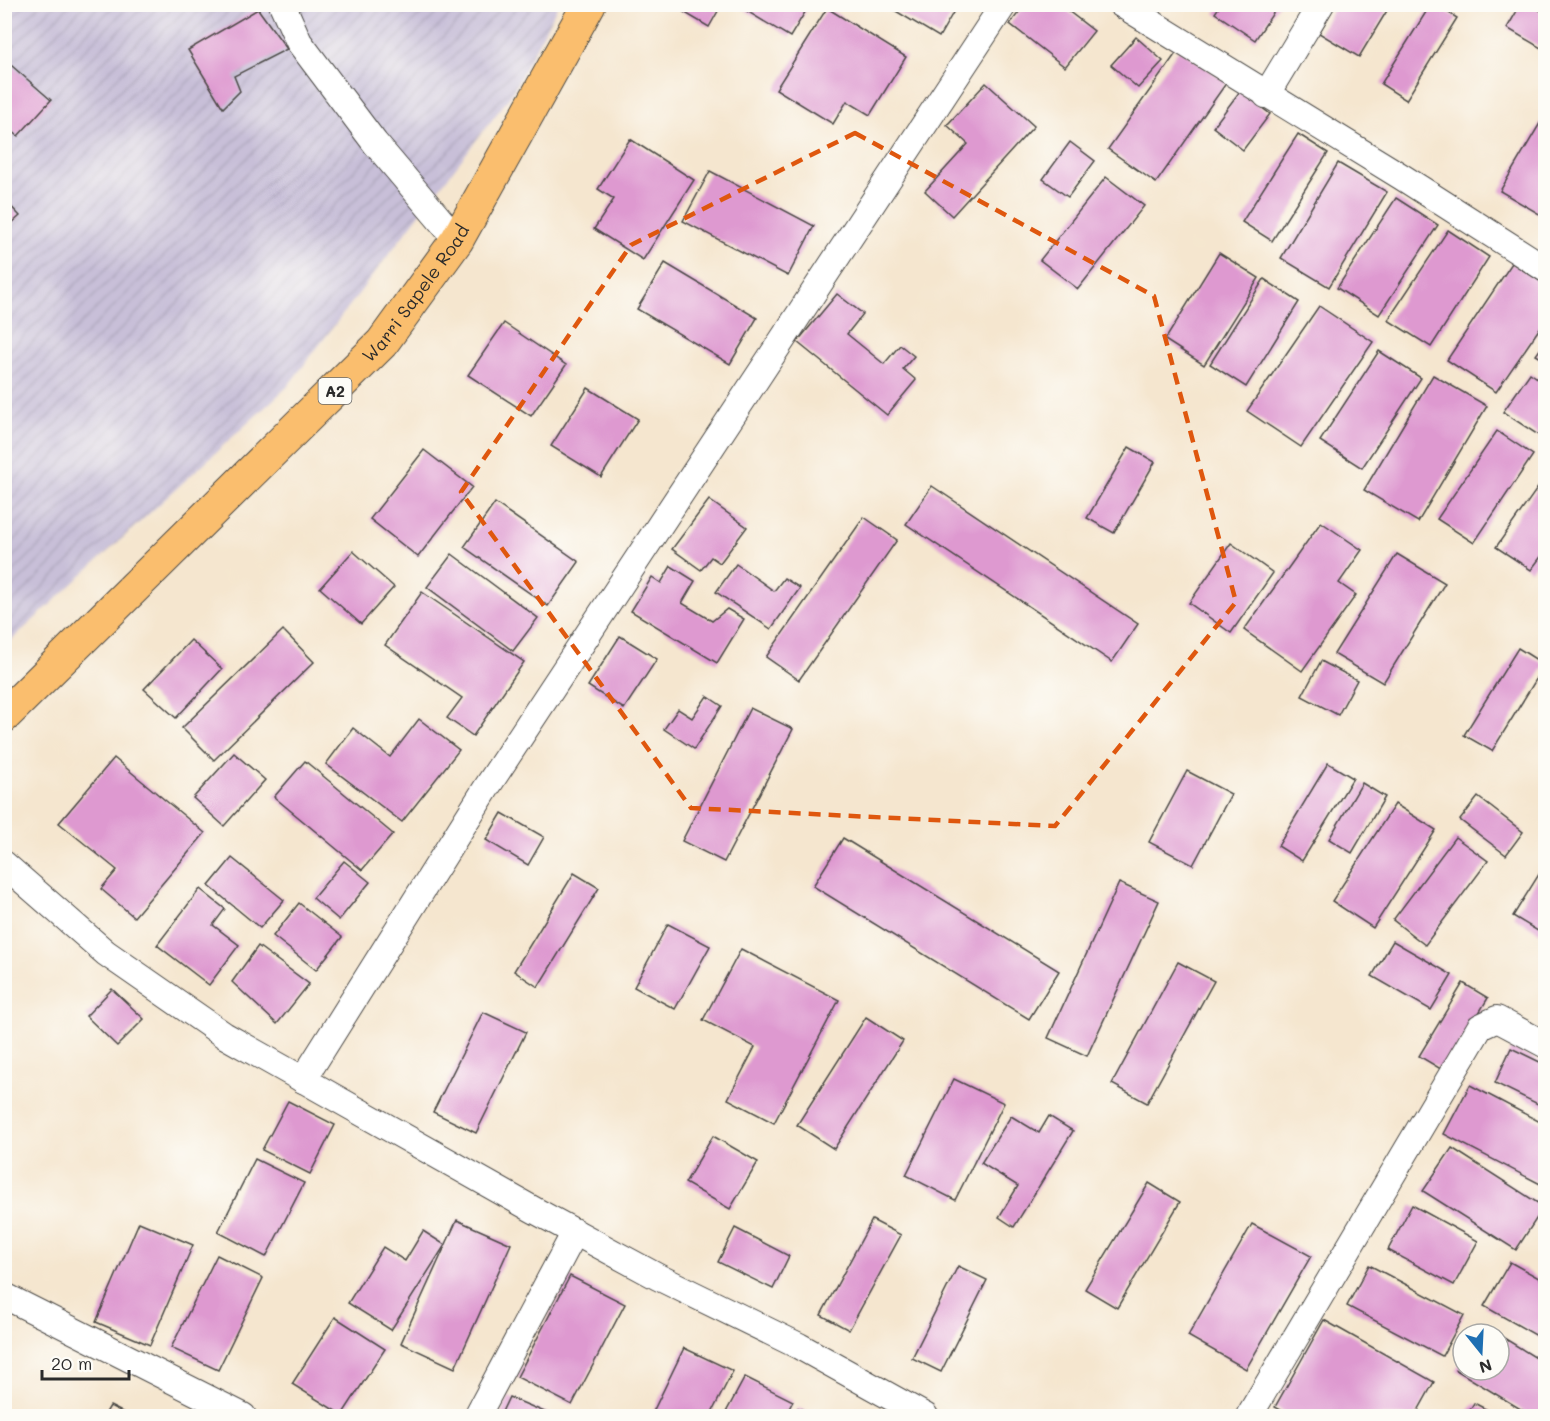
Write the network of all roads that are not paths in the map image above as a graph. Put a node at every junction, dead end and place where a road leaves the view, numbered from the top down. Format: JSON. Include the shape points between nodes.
{"nodes":[{"id":1,"x":282,"y":4,"type":"edge"},
{"id":2,"x":590,"y":4,"type":"edge"},
{"id":3,"x":1004,"y":4,"type":"edge"},
{"id":4,"x":1121,"y":4,"type":"edge"},
{"id":5,"x":1321,"y":4,"type":"edge"},
{"id":6,"x":1266,"y":94,"type":"junction"},
{"id":7,"x":457,"y":240,"type":"junction"},
{"id":8,"x":1545,"y":269,"type":"edge"},
{"id":9,"x":4,"y":716,"type":"edge"},
{"id":10,"x":4,"y":864,"type":"edge"},
{"id":11,"x":1545,"y":1045,"type":"edge"},
{"id":12,"x":303,"y":1080,"type":"junction"},
{"id":13,"x":574,"y":1232,"type":"junction"},
{"id":14,"x":5,"y":1296,"type":"edge"},
{"id":15,"x":243,"y":1416,"type":"edge"},
{"id":16,"x":477,"y":1416,"type":"edge"},
{"id":17,"x":925,"y":1416,"type":"edge"},
{"id":18,"x":1249,"y":1416,"type":"edge"}],
"edges":[{"from":1,"to":7,"type":"street","via":[[299,42],[375,143]]},
{"from":2,"to":7,"type":"highway","name":"Warri Sapele Road","number":"A2"},
{"from":3,"to":12,"type":"street","via":[[494,777]]},
{"from":4,"to":6,"type":"street"},
{"from":5,"to":6,"type":"street"},
{"from":6,"to":8,"type":"street"},
{"from":7,"to":9,"type":"highway","name":"Warri Sapele Road","number":"A2","via":[[382,344]]},
{"from":10,"to":12,"type":"street","via":[[106,952],[224,1035]]},
{"from":11,"to":18,"type":"street","via":[[1497,1019],[1480,1027]]},
{"from":12,"to":13,"type":"street"},
{"from":13,"to":16,"type":"street"},
{"from":13,"to":17,"type":"street","via":[[799,1346]]},
{"from":14,"to":15,"type":"street"}]}
